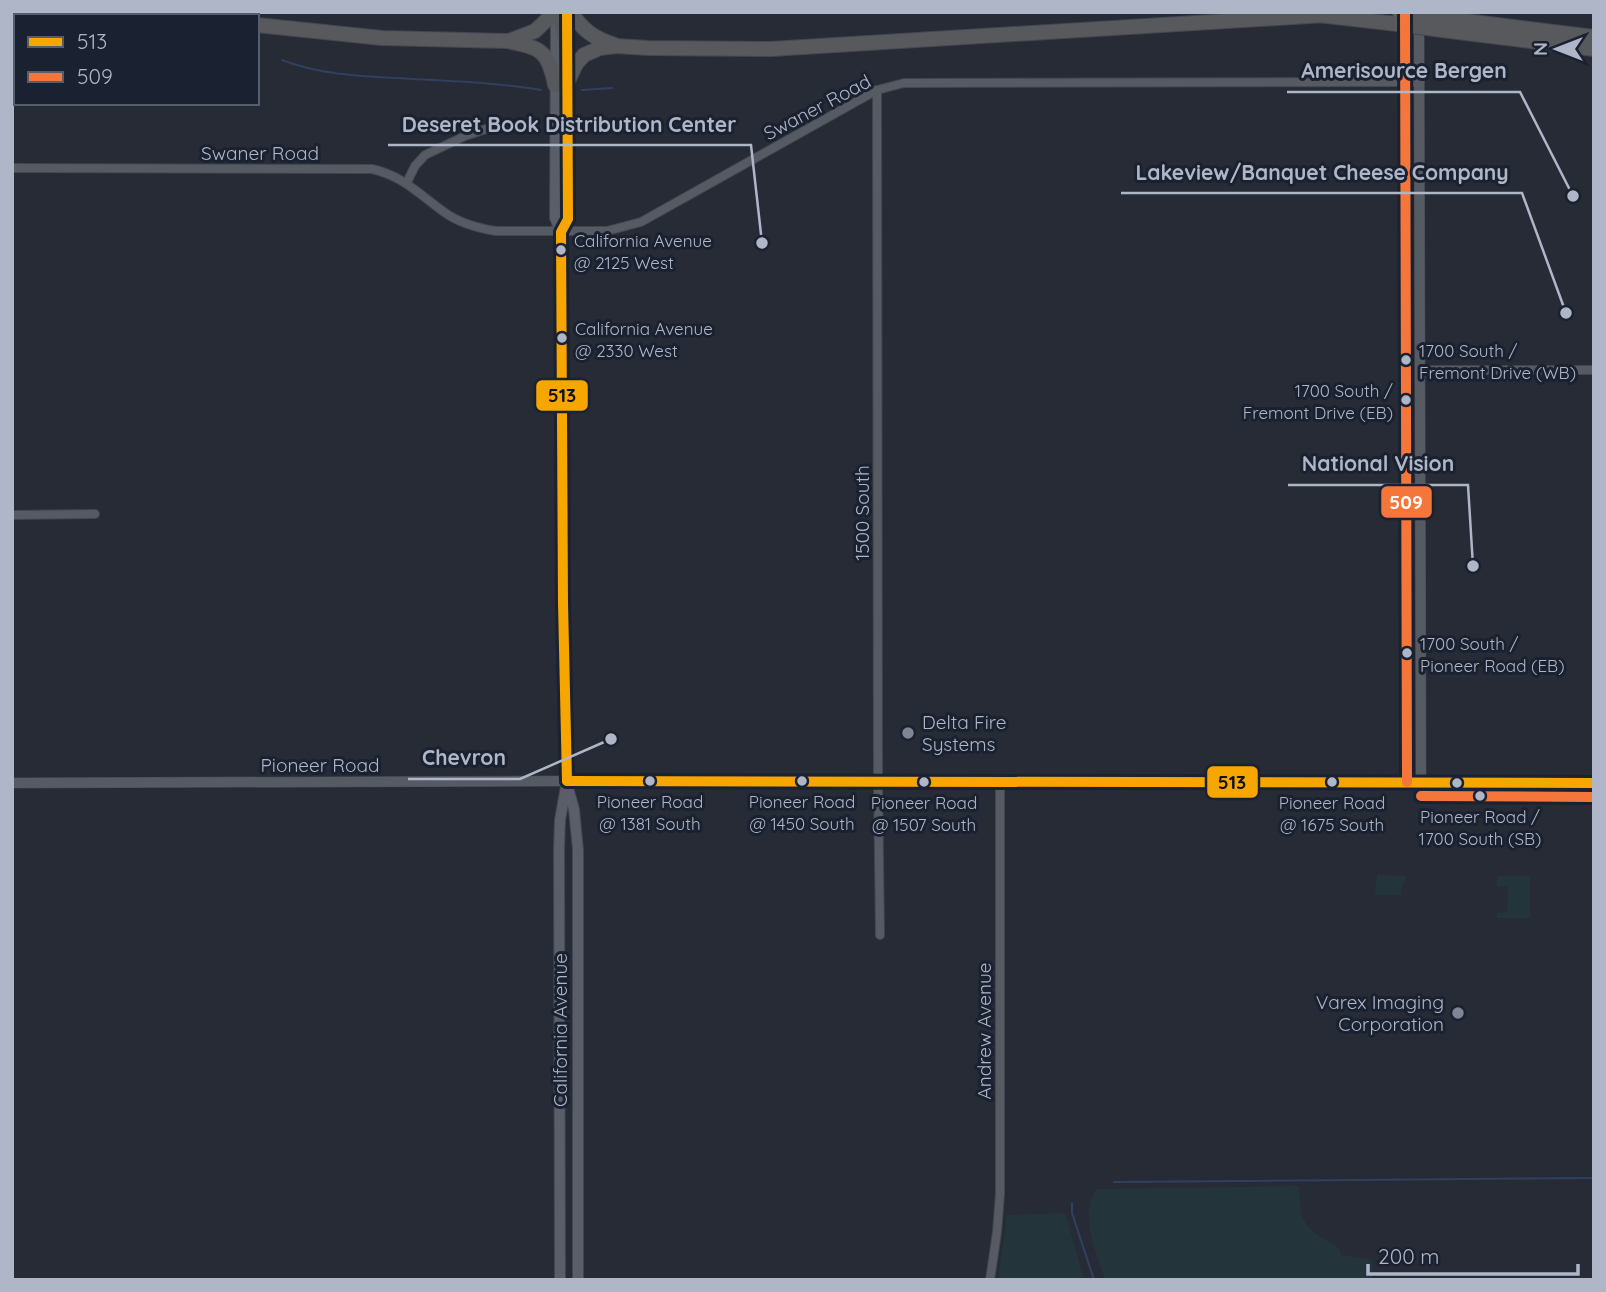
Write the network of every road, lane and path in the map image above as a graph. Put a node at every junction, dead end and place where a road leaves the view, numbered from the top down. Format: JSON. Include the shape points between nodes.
{"nodes":[{"id":1,"x":1290,"y":12,"type":"edge"},
{"id":2,"x":1419,"y":12,"type":"edge"},
{"id":3,"x":561,"y":15,"type":"edge"},
{"id":4,"x":1325,"y":15,"type":"junction"},
{"id":5,"x":1394,"y":18,"type":"edge"},
{"id":6,"x":259,"y":25,"type":"edge"},
{"id":7,"x":1450,"y":25,"type":"junction"},
{"id":8,"x":1594,"y":37,"type":"edge"},
{"id":9,"x":507,"y":41,"type":"junction"},
{"id":10,"x":617,"y":46,"type":"junction"},
{"id":11,"x":567,"y":47,"type":"joint"},
{"id":12,"x":1594,"y":49,"type":"edge"},
{"id":13,"x":1420,"y":82,"type":"junction"},
{"id":14,"x":561,"y":84,"type":"junction"},
{"id":15,"x":877,"y":90,"type":"junction"},
{"id":16,"x":531,"y":124,"type":"dead end"},
{"id":17,"x":12,"y":168,"type":"edge"},
{"id":18,"x":407,"y":182,"type":"junction"},
{"id":19,"x":561,"y":232,"type":"junction"},
{"id":20,"x":1420,"y":370,"type":"junction"},
{"id":21,"x":1594,"y":370,"type":"edge"},
{"id":22,"x":95,"y":514,"type":"dead end"},
{"id":23,"x":12,"y":515,"type":"edge"},
{"id":24,"x":567,"y":781,"type":"junction"},
{"id":25,"x":878,"y":782,"type":"junction"},
{"id":26,"x":1000,"y":782,"type":"junction"},
{"id":27,"x":1420,"y":782,"type":"junction"},
{"id":28,"x":12,"y":783,"type":"edge"},
{"id":29,"x":1594,"y":783,"type":"edge"},
{"id":30,"x":880,"y":935,"type":"dead end"},
{"id":31,"x":559,"y":949,"type":"junction"},
{"id":32,"x":578,"y":950,"type":"junction"},
{"id":33,"x":578,"y":1024,"type":"junction"},
{"id":34,"x":559,"y":1025,"type":"junction"},
{"id":35,"x":559,"y":1063,"type":"junction"},
{"id":36,"x":578,"y":1063,"type":"junction"},
{"id":37,"x":559,"y":1181,"type":"junction"},
{"id":38,"x":578,"y":1181,"type":"junction"},
{"id":39,"x":560,"y":1280,"type":"edge"},
{"id":40,"x":579,"y":1280,"type":"edge"},
{"id":41,"x":990,"y":1280,"type":"edge"}],
"edges":[{"from":1,"to":4,"type":"highway"},
{"from":2,"to":13,"type":"street"},
{"from":3,"to":9,"type":"highway"},
{"from":3,"to":10,"type":"highway"},
{"from":3,"to":11,"type":"highway"},
{"from":3,"to":14,"type":"main road","name":"California Avenue"},
{"from":4,"to":5,"type":"highway"},
{"from":4,"to":10,"type":"highway","via":[[771,49]]},
{"from":5,"to":7,"type":"highway","bridge":true},
{"from":6,"to":9,"type":"highway","via":[[370,37]]},
{"from":7,"to":8,"type":"highway"},
{"from":7,"to":12,"type":"highway"},
{"from":9,"to":14,"type":"highway","via":[[544,53]]},
{"from":10,"to":14,"type":"highway","via":[[584,55]]},
{"from":11,"to":14,"type":"main road","name":"California Avenue"},
{"from":13,"to":15,"type":"street","name":"Swaner Road","via":[[914,82]]},
{"from":13,"to":20,"type":"street"},
{"from":14,"to":19,"type":"main road","name":"California Avenue","via":[[555,218]]},
{"from":15,"to":19,"type":"street","name":"Swaner Road","via":[[641,222],[607,231]]},
{"from":15,"to":25,"type":"street","name":"1500 South"},
{"from":16,"to":18,"type":"street","via":[[492,127],[451,142],[419,160]]},
{"from":17,"to":18,"type":"street","name":"Swaner Road","via":[[362,168]]},
{"from":18,"to":19,"type":"street","name":"Swaner Road","via":[[445,213],[480,229]]},
{"from":19,"to":24,"type":"main road","name":"California Avenue"},
{"from":20,"to":21,"type":"street"},
{"from":20,"to":27,"type":"street"},
{"from":22,"to":23,"type":"street"},
{"from":24,"to":25,"type":"main road","name":"Pioneer Road"},
{"from":24,"to":28,"type":"street","name":"Pioneer Road"},
{"from":24,"to":31,"type":"main road","name":"California Avenue","via":[[559,834]]},
{"from":24,"to":32,"type":"main road","name":"California Avenue","via":[[578,836]]},
{"from":25,"to":26,"type":"main road","name":"Pioneer Road"},
{"from":25,"to":30,"type":"street","name":"1500 South"},
{"from":26,"to":27,"type":"main road","name":"Pioneer Road"},
{"from":26,"to":41,"type":"street","name":"Andrew Avenue","via":[[1000,1194]]},
{"from":27,"to":29,"type":"main road","name":"Pioneer Road"},
{"from":31,"to":32,"type":"main road"},
{"from":31,"to":34,"type":"main road","name":"California Avenue"},
{"from":32,"to":33,"type":"main road","name":"California Avenue"},
{"from":33,"to":34,"type":"main road"},
{"from":33,"to":36,"type":"main road","name":"California Avenue"},
{"from":34,"to":35,"type":"main road","name":"California Avenue"},
{"from":35,"to":36,"type":"main road"},
{"from":35,"to":37,"type":"main road","name":"California Avenue"},
{"from":36,"to":38,"type":"main road","name":"California Avenue"},
{"from":37,"to":38,"type":"main road"},
{"from":37,"to":39,"type":"main road","name":"California Avenue"},
{"from":38,"to":40,"type":"main road","name":"California Avenue"}]}
